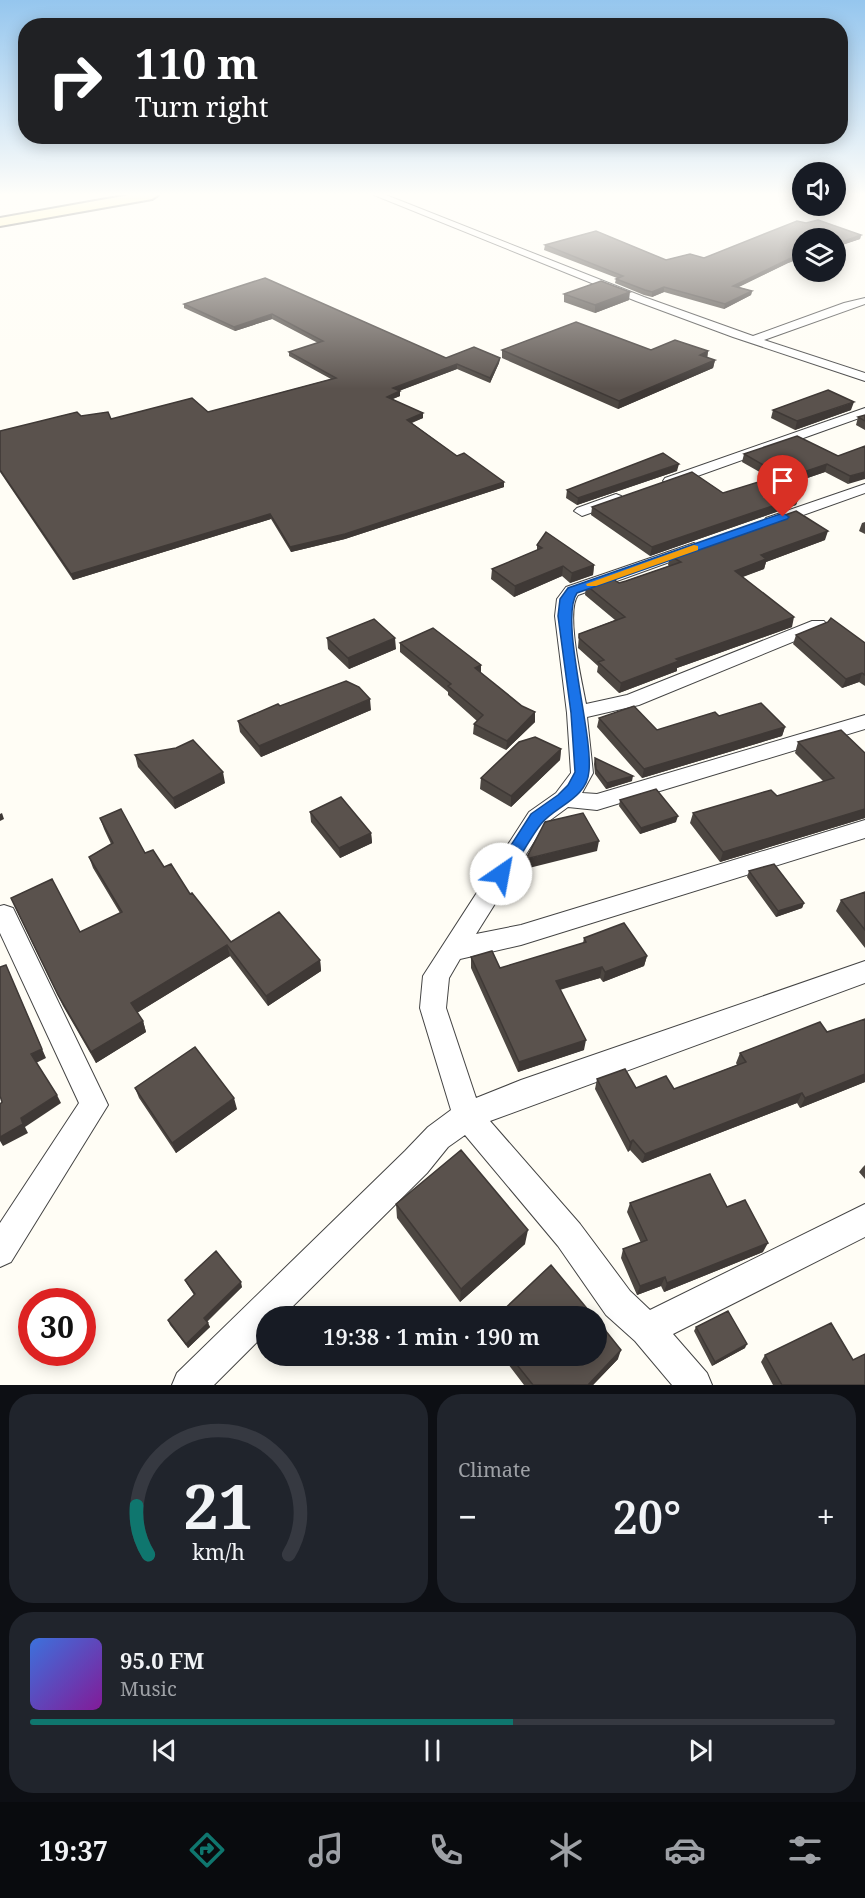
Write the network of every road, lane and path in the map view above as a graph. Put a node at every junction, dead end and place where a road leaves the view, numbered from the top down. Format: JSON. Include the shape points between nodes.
{"nodes":[{"id":1,"x":541,"y":260,"type":"edge"},
{"id":2,"x":865,"y":301,"type":"edge"},
{"id":3,"x":753,"y":340,"type":"junction"},
{"id":4,"x":865,"y":377,"type":"edge"},
{"id":5,"x":865,"y":412,"type":"edge"},
{"id":6,"x":661,"y":484,"type":"edge"},
{"id":7,"x":865,"y":488,"type":"edge"},
{"id":8,"x":629,"y":495,"type":"edge"},
{"id":9,"x":582,"y":512,"type":"dead end"},
{"id":10,"x":747,"y":530,"type":"edge"},
{"id":11,"x":714,"y":541,"type":"edge"},
{"id":12,"x":818,"y":625,"type":"edge"},
{"id":13,"x":578,"y":713,"type":"junction"},
{"id":14,"x":865,"y":722,"type":"edge"},
{"id":15,"x":564,"y":799,"type":"junction"},
{"id":16,"x":865,"y":829,"type":"edge"},
{"id":17,"x":4,"y":915,"type":"dead end"},
{"id":18,"x":452,"y":950,"type":"junction"},
{"id":19,"x":865,"y":972,"type":"edge"},
{"id":20,"x":467,"y":1116,"type":"junction"},
{"id":21,"x":865,"y":1220,"type":"edge"},
{"id":22,"x":0,"y":1251,"type":"edge"},
{"id":23,"x":647,"y":1329,"type":"junction"},
{"id":24,"x":189,"y":1385,"type":"edge"},
{"id":25,"x":695,"y":1385,"type":"edge"}],
"edges":[{"from":1,"to":3,"type":"street"},
{"from":2,"to":3,"type":"street"},
{"from":3,"to":4,"type":"street"},
{"from":5,"to":6,"type":"street"},
{"from":7,"to":10,"type":"street"},
{"from":8,"to":9,"type":"street"},
{"from":11,"to":13,"type":"street","via":[[572,591],[566,599],[564,616]]},
{"from":12,"to":13,"type":"street","via":[[632,700]]},
{"from":13,"to":15,"type":"street","via":[[582,772]]},
{"from":14,"to":15,"type":"street","via":[[597,802]]},
{"from":15,"to":18,"type":"street","via":[[537,818]]},
{"from":16,"to":18,"type":"street","via":[[521,935]]},
{"from":17,"to":22,"type":"street","via":[[94,1104]]},
{"from":18,"to":20,"type":"street","via":[[436,976],[433,1008]]},
{"from":19,"to":20,"type":"street"},
{"from":20,"to":23,"type":"street","via":[[569,1235],[618,1303]]},
{"from":20,"to":24,"type":"street","via":[[438,1137]]},
{"from":21,"to":23,"type":"street"},
{"from":23,"to":25,"type":"street"}]}
